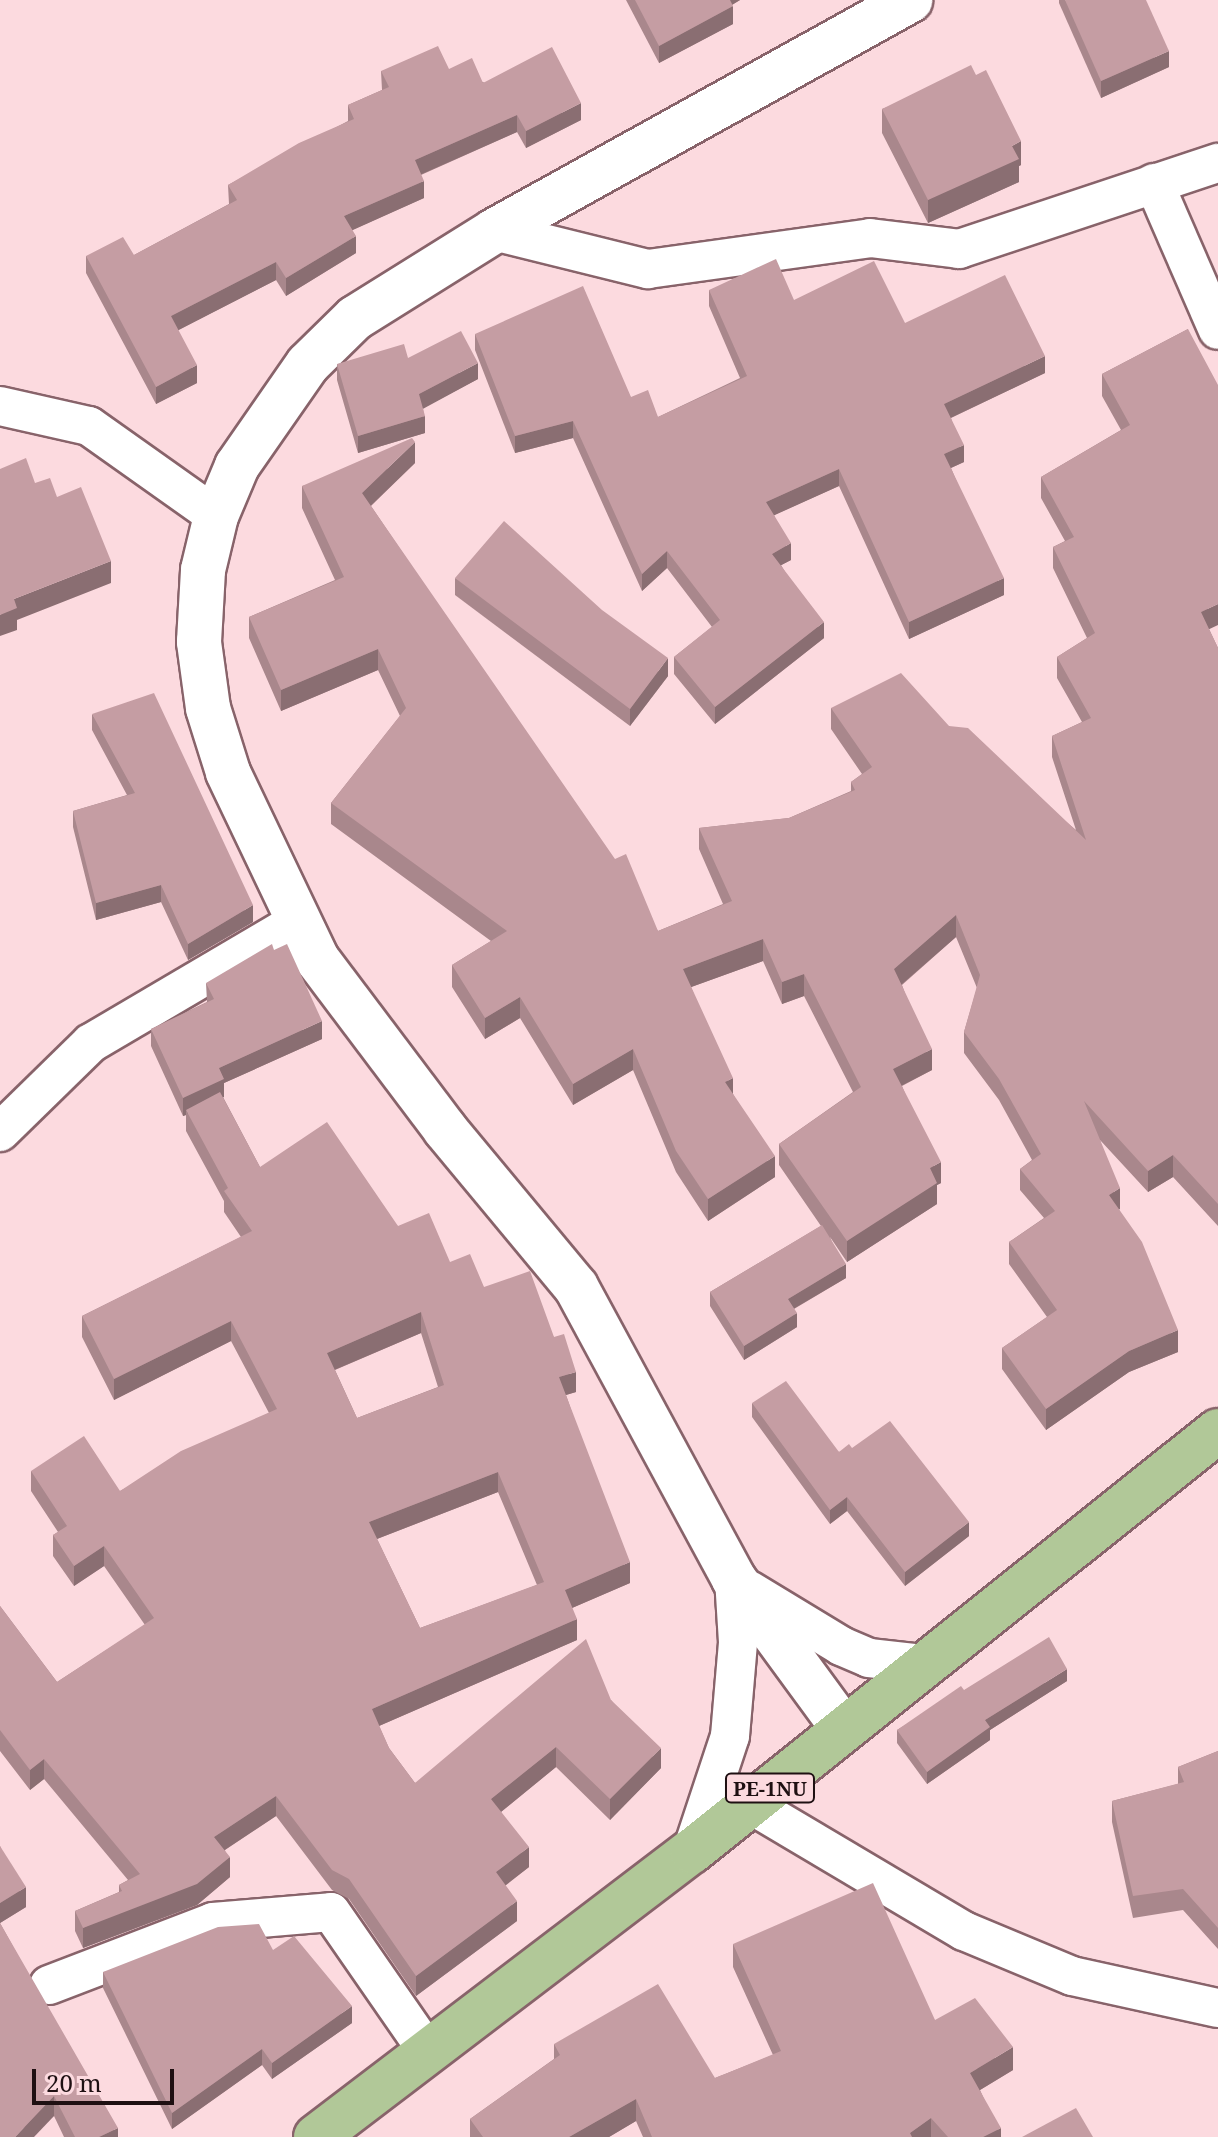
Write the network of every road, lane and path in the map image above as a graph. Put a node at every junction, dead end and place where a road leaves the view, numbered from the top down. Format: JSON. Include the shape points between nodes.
{"nodes":[{"id":1,"x":910,"y":0,"type":"edge"},
{"id":2,"x":1218,"y":163,"type":"edge"},
{"id":3,"x":1154,"y":183,"type":"junction"},
{"id":4,"x":494,"y":231,"type":"junction"},
{"id":5,"x":1218,"y":330,"type":"edge"},
{"id":6,"x":0,"y":406,"type":"edge"},
{"id":7,"x":216,"y":516,"type":"junction"},
{"id":8,"x":298,"y":921,"type":"junction"},
{"id":9,"x":0,"y":1132,"type":"edge"},
{"id":10,"x":1218,"y":1431,"type":"edge"},
{"id":11,"x":734,"y":1579,"type":"junction"},
{"id":12,"x":923,"y":1664,"type":"junction"},
{"id":13,"x":843,"y":1728,"type":"junction"},
{"id":14,"x":750,"y":1804,"type":"junction"},
{"id":15,"x":692,"y":1851,"type":"junction"},
{"id":16,"x":49,"y":1985,"type":"dead end"},
{"id":17,"x":1218,"y":2008,"type":"edge"},
{"id":18,"x":428,"y":2052,"type":"junction"},
{"id":19,"x":316,"y":2137,"type":"edge"}],
"edges":[{"from":1,"to":4,"type":"main road"},
{"from":2,"to":3,"type":"street"},
{"from":3,"to":4,"type":"street","via":[[959,249],[870,238],[648,269]]},
{"from":3,"to":5,"type":"street"},
{"from":4,"to":7,"type":"main road","via":[[355,318],[308,364],[253,441]]},
{"from":6,"to":7,"type":"street","via":[[89,426]]},
{"from":7,"to":8,"type":"main road","via":[[203,570],[199,642],[208,708],[257,841]]},
{"from":8,"to":9,"type":"street","via":[[91,1043]]},
{"from":8,"to":11,"type":"main road","via":[[317,959],[445,1129],[576,1287]]},
{"from":10,"to":12,"type":"main road","number":"PE-1NU"},
{"from":11,"to":12,"type":"street","via":[[841,1646],[869,1658]]},
{"from":11,"to":13,"type":"main road"},
{"from":11,"to":15,"type":"street","via":[[738,1642],[730,1736]]},
{"from":12,"to":13,"type":"main road","number":"PE-1NU"},
{"from":13,"to":14,"type":"main road","number":"PE-1NU"},
{"from":14,"to":15,"type":"main road","number":"PE-1NU"},
{"from":14,"to":17,"type":"street","via":[[964,1931],[1072,1976]]},
{"from":15,"to":18,"type":"main road","number":"PE-1NU"},
{"from":16,"to":18,"type":"street","via":[[213,1922],[331,1912]]},
{"from":18,"to":19,"type":"main road","number":"PE-1NU"}]}
